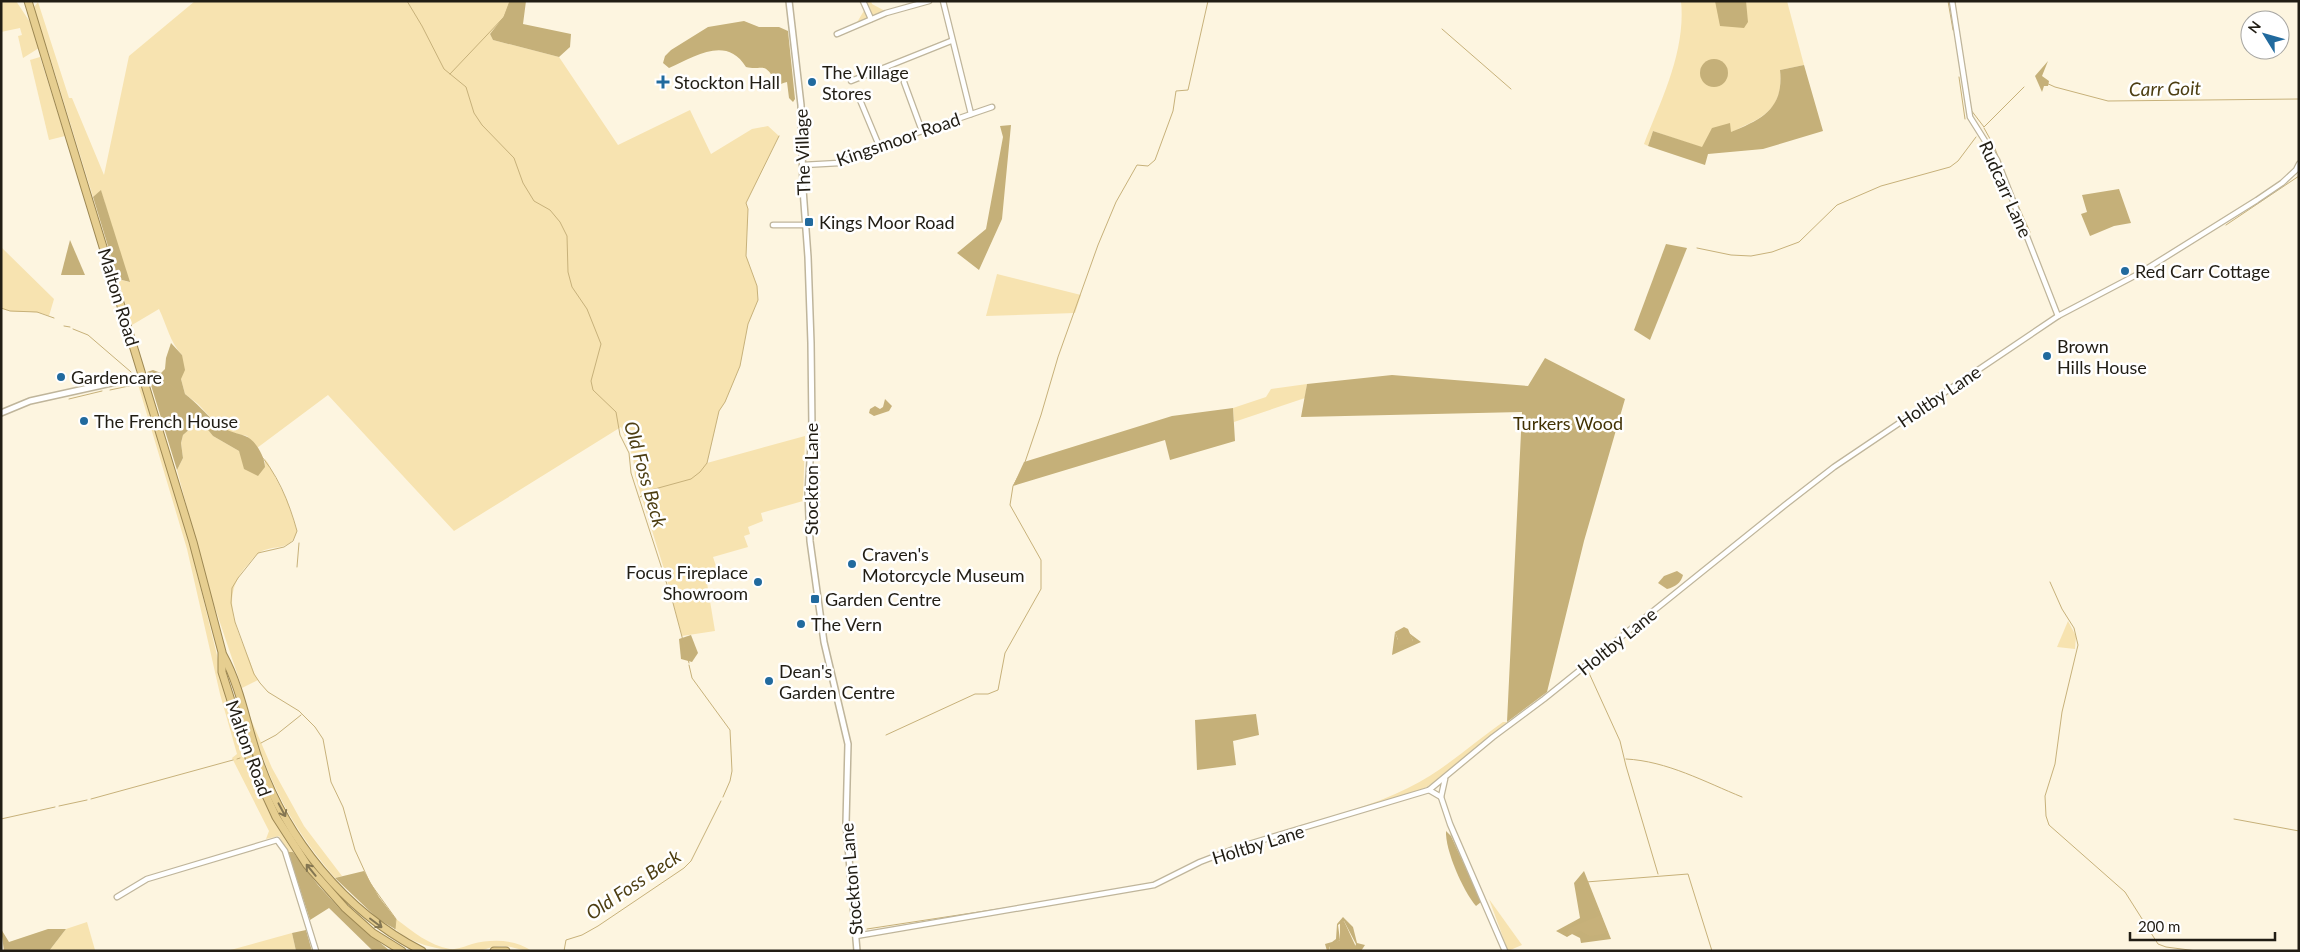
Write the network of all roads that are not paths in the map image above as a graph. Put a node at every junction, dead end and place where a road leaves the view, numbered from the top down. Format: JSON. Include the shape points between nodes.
{"nodes":[{"id":1,"x":28,"y":1,"type":"edge"},
{"id":2,"x":789,"y":1,"type":"edge"},
{"id":3,"x":864,"y":1,"type":"edge"},
{"id":4,"x":929,"y":1,"type":"edge"},
{"id":5,"x":943,"y":1,"type":"edge"},
{"id":6,"x":1952,"y":1,"type":"edge"},
{"id":7,"x":872,"y":19,"type":"junction"},
{"id":8,"x":837,"y":34,"type":"dead end"},
{"id":9,"x":951,"y":41,"type":"junction"},
{"id":10,"x":851,"y":81,"type":"dead end"},
{"id":11,"x":904,"y":82,"type":"dead end"},
{"id":12,"x":860,"y":100,"type":"dead end"},
{"id":13,"x":992,"y":107,"type":"dead end"},
{"id":14,"x":972,"y":114,"type":"junction"},
{"id":15,"x":922,"y":131,"type":"junction"},
{"id":16,"x":880,"y":148,"type":"junction"},
{"id":17,"x":2299,"y":164,"type":"edge"},
{"id":18,"x":803,"y":165,"type":"junction"},
{"id":19,"x":773,"y":225,"type":"dead end"},
{"id":20,"x":806,"y":225,"type":"junction"},
{"id":21,"x":810,"y":302,"type":"joint"},
{"id":22,"x":2058,"y":316,"type":"junction"},
{"id":23,"x":143,"y":376,"type":"junction"},
{"id":24,"x":1,"y":413,"type":"edge"},
{"id":25,"x":222,"y":652,"type":"junction"},
{"id":26,"x":1445,"y":778,"type":"junction"},
{"id":27,"x":1429,"y":790,"type":"junction"},
{"id":28,"x":1441,"y":797,"type":"junction"},
{"id":29,"x":117,"y":897,"type":"dead end"},
{"id":30,"x":856,"y":936,"type":"junction"},
{"id":31,"x":316,"y":951,"type":"edge"},
{"id":32,"x":402,"y":951,"type":"edge"},
{"id":33,"x":422,"y":951,"type":"edge"},
{"id":34,"x":494,"y":951,"type":"edge"},
{"id":35,"x":506,"y":951,"type":"edge"},
{"id":36,"x":857,"y":951,"type":"edge"},
{"id":37,"x":1506,"y":951,"type":"edge"}],
"edges":[{"from":1,"to":23,"type":"highway","name":"Malton Road"},
{"from":2,"to":18,"type":"street","name":"The Village","via":[[800,98]]},
{"from":3,"to":7,"type":"street"},
{"from":4,"to":7,"type":"street"},
{"from":5,"to":9,"type":"street"},
{"from":6,"to":22,"type":"street","name":"Rudcarr Lane","via":[[1970,117],[1997,160]]},
{"from":7,"to":8,"type":"street"},
{"from":9,"to":10,"type":"street"},
{"from":9,"to":14,"type":"street"},
{"from":11,"to":15,"type":"street"},
{"from":12,"to":16,"type":"street"},
{"from":13,"to":14,"type":"street","name":"Kingsmoor Road"},
{"from":14,"to":15,"type":"street","name":"Kingsmoor Road"},
{"from":15,"to":16,"type":"street","name":"Kingsmoor Road"},
{"from":16,"to":18,"type":"street","name":"Kingsmoor Road","via":[[839,163]]},
{"from":17,"to":22,"type":"street","name":"Holtby Lane","via":[[2282,183],[2215,227],[2140,274]]},
{"from":18,"to":20,"type":"street","name":"The Village"},
{"from":19,"to":20,"type":"street"},
{"from":20,"to":21,"type":"street","name":"The Village"},
{"from":21,"to":30,"type":"street","name":"Stockton Lane","via":[[810,541],[823,633],[848,744],[846,823]]},
{"from":22,"to":26,"type":"street","name":"Holtby Lane","via":[[1867,444],[1793,499]]},
{"from":23,"to":24,"type":"street","via":[[30,401]]},
{"from":23,"to":25,"type":"highway","name":"Malton Road"},
{"from":32,"to":25,"type":"highway","name":"Malton Road","one_way":true,"via":[[373,933],[345,908],[289,840],[250,761],[222,672]]},
{"from":25,"to":33,"type":"highway","name":"Malton Road","one_way":true,"via":[[231,669],[257,756],[296,835],[333,883],[366,916]]},
{"from":26,"to":27,"type":"street","name":"Holtby Lane"},
{"from":26,"to":28,"type":"street"},
{"from":27,"to":28,"type":"street"},
{"from":27,"to":30,"type":"street","name":"Holtby Lane","via":[[1239,847],[1154,885]]},
{"from":28,"to":37,"type":"street"},
{"from":29,"to":31,"type":"street","via":[[148,879],[277,840],[285,851]]},
{"from":30,"to":36,"type":"street","name":"Stockton Lane"},
{"from":34,"to":35,"type":"highway"}]}
